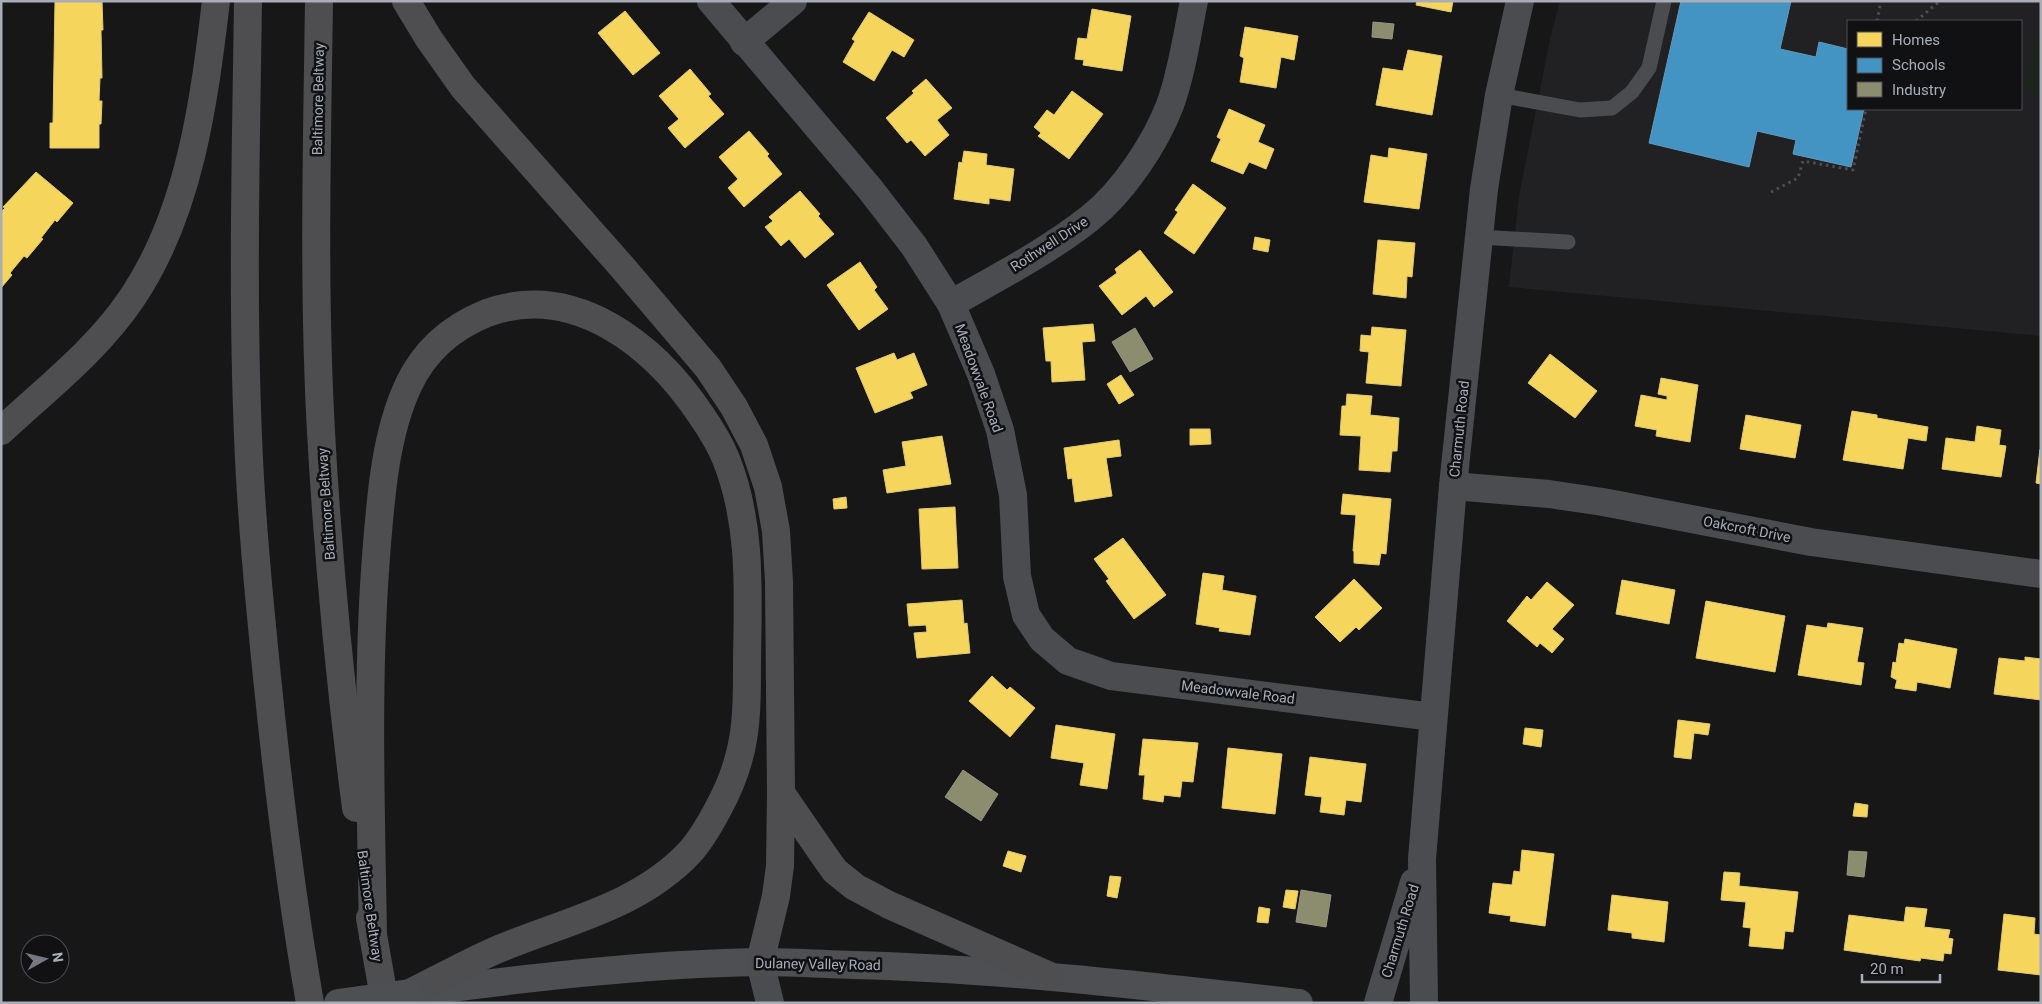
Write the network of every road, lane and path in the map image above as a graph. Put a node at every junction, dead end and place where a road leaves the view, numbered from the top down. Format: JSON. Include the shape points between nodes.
{"nodes":[{"id":1,"x":216,"y":1,"type":"edge"},
{"id":2,"x":248,"y":1,"type":"edge"},
{"id":3,"x":319,"y":1,"type":"edge"},
{"id":4,"x":406,"y":1,"type":"edge"},
{"id":5,"x":711,"y":1,"type":"edge"},
{"id":6,"x":792,"y":1,"type":"edge"},
{"id":7,"x":1194,"y":1,"type":"edge"},
{"id":8,"x":1520,"y":1,"type":"edge"},
{"id":9,"x":1664,"y":1,"type":"edge"},
{"id":10,"x":1881,"y":1,"type":"edge"},
{"id":11,"x":1940,"y":1,"type":"edge"},
{"id":12,"x":1877,"y":20,"type":"edge"},
{"id":13,"x":1917,"y":20,"type":"edge"},
{"id":14,"x":744,"y":42,"type":"junction"},
{"id":15,"x":1500,"y":95,"type":"junction"},
{"id":16,"x":1866,"y":110,"type":"edge"},
{"id":17,"x":1771,"y":192,"type":"dead end"},
{"id":18,"x":1479,"y":237,"type":"junction"},
{"id":19,"x":1568,"y":242,"type":"dead end"},
{"id":20,"x":951,"y":304,"type":"junction"},
{"id":21,"x":1,"y":431,"type":"edge"},
{"id":22,"x":1453,"y":486,"type":"junction"},
{"id":23,"x":2041,"y":574,"type":"edge"},
{"id":24,"x":1433,"y":717,"type":"junction"},
{"id":25,"x":781,"y":793,"type":"junction"},
{"id":26,"x":1422,"y":859,"type":"junction"},
{"id":27,"x":373,"y":936,"type":"junction"},
{"id":28,"x":301,"y":951,"type":"junction"},
{"id":29,"x":760,"y":962,"type":"junction"},
{"id":30,"x":1050,"y":976,"type":"junction"},
{"id":31,"x":410,"y":994,"type":"junction"},
{"id":32,"x":304,"y":1003,"type":"edge"},
{"id":33,"x":310,"y":1003,"type":"edge"},
{"id":34,"x":338,"y":1003,"type":"edge"},
{"id":35,"x":385,"y":1003,"type":"edge"},
{"id":36,"x":752,"y":1003,"type":"edge"},
{"id":37,"x":770,"y":1003,"type":"edge"},
{"id":38,"x":1299,"y":1003,"type":"edge"},
{"id":39,"x":1378,"y":1003,"type":"edge"},
{"id":40,"x":1424,"y":1003,"type":"edge"}],
"edges":[{"from":1,"to":21,"type":"highway","via":[[187,173],[171,223],[151,265],[132,299],[102,336]]},
{"from":2,"to":28,"type":"highway","via":[[245,239],[248,436],[260,605],[279,791]]},
{"from":3,"to":27,"type":"highway","name":"Baltimore Beltway","via":[[315,236],[321,431],[333,598]]},
{"from":4,"to":25,"type":"highway","via":[[463,87],[708,368],[754,445],[768,487],[776,531]]},
{"from":5,"to":14,"type":"street","name":"Meadowvale Road"},
{"from":6,"to":14,"type":"street"},
{"from":7,"to":20,"type":"street","name":"Rothwell Drive","via":[[1170,104],[1151,145],[1125,182],[1091,217],[1056,242]]},
{"from":8,"to":15,"type":"street","name":"Charmuth Road"},
{"from":9,"to":15,"type":"lane","via":[[1649,68],[1632,92],[1612,108],[1580,110]]},
{"from":10,"to":12,"type":"path"},
{"from":11,"to":13,"type":"path"},
{"from":14,"to":20,"type":"street","name":"Meadowvale Road","via":[[870,189],[914,246]]},
{"from":15,"to":18,"type":"street","name":"Charmuth Road"},
{"from":16,"to":17,"type":"path","via":[[1853,170],[1803,161],[1798,178]]},
{"from":18,"to":19,"type":"lane"},
{"from":18,"to":22,"type":"street","name":"Charmuth Road"},
{"from":20,"to":24,"type":"street","name":"Meadowvale Road","via":[[981,374],[1000,430],[1013,495],[1017,576],[1026,615],[1042,640],[1068,661],[1111,676]]},
{"from":22,"to":23,"type":"street","name":"Oakcroft Drive","via":[[1585,499],[1811,542]]},
{"from":22,"to":24,"type":"street","name":"Charmuth Road"},
{"from":24,"to":26,"type":"street","name":"Charmuth Road"},
{"from":25,"to":29,"type":"highway","via":[[780,866]]},
{"from":25,"to":30,"type":"highway","via":[[812,841],[855,888]]},
{"from":26,"to":39,"type":"street","name":"Charmuth Road"},
{"from":26,"to":40,"type":"street","name":"Charmuth Road"},
{"from":27,"to":31,"type":"highway","via":[[370,654],[380,508],[392,435],[408,386],[428,353],[448,333],[473,319],[501,308],[528,306],[558,307],[586,314],[616,329],[650,354],[682,388],[725,456],[745,530],[748,576],[747,714],[740,759],[729,788],[692,850],[641,891],[616,904],[495,951]]},
{"from":27,"to":35,"type":"highway","name":"Baltimore Beltway"},
{"from":28,"to":32,"type":"highway"},
{"from":28,"to":33,"type":"highway"},
{"from":29,"to":30,"type":"main road","name":"Dulaney Valley Road","via":[[906,966]]},
{"from":29,"to":31,"type":"main road","name":"Dulaney Valley Road","via":[[657,967]]},
{"from":29,"to":36,"type":"street"},
{"from":29,"to":37,"type":"street"},
{"from":30,"to":38,"type":"main road","name":"Dulaney Valley Road"},
{"from":31,"to":34,"type":"main road","name":"Dulaney Valley Road","bridge":true}]}
